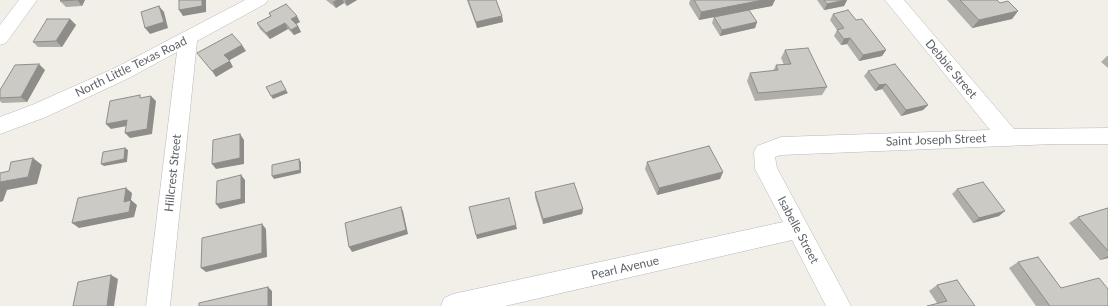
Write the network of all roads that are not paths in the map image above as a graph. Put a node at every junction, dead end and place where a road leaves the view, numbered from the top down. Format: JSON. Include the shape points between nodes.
{"nodes":[{"id":1,"x":28,"y":0,"type":"edge"},
{"id":2,"x":259,"y":0,"type":"edge"},
{"id":3,"x":894,"y":0,"type":"edge"},
{"id":4,"x":0,"y":38,"type":"edge"},
{"id":5,"x":188,"y":39,"type":"junction"},
{"id":6,"x":0,"y":126,"type":"edge"},
{"id":7,"x":1108,"y":136,"type":"edge"},
{"id":8,"x":1008,"y":137,"type":"junction"},
{"id":9,"x":764,"y":152,"type":"joint"},
{"id":10,"x":797,"y":229,"type":"junction"},
{"id":11,"x":158,"y":306,"type":"edge"},
{"id":12,"x":453,"y":306,"type":"edge"},
{"id":13,"x":839,"y":306,"type":"edge"}],
"edges":[{"from":1,"to":4,"type":"street"},
{"from":2,"to":5,"type":"street","name":"North Little Texas Road"},
{"from":3,"to":8,"type":"street","name":"Debbie Street"},
{"from":5,"to":6,"type":"street","name":"North Little Texas Road","via":[[102,83]]},
{"from":5,"to":11,"type":"street","name":"Hillcrest Street"},
{"from":7,"to":8,"type":"street","name":"Saint Joseph Street"},
{"from":8,"to":9,"type":"street","name":"Saint Joseph Street","via":[[781,146]]},
{"from":9,"to":10,"type":"street","name":"Isabelle Street","via":[[766,169]]},
{"from":10,"to":12,"type":"street","name":"Pearl Avenue"},
{"from":10,"to":13,"type":"street","name":"Isabelle Street"}]}
